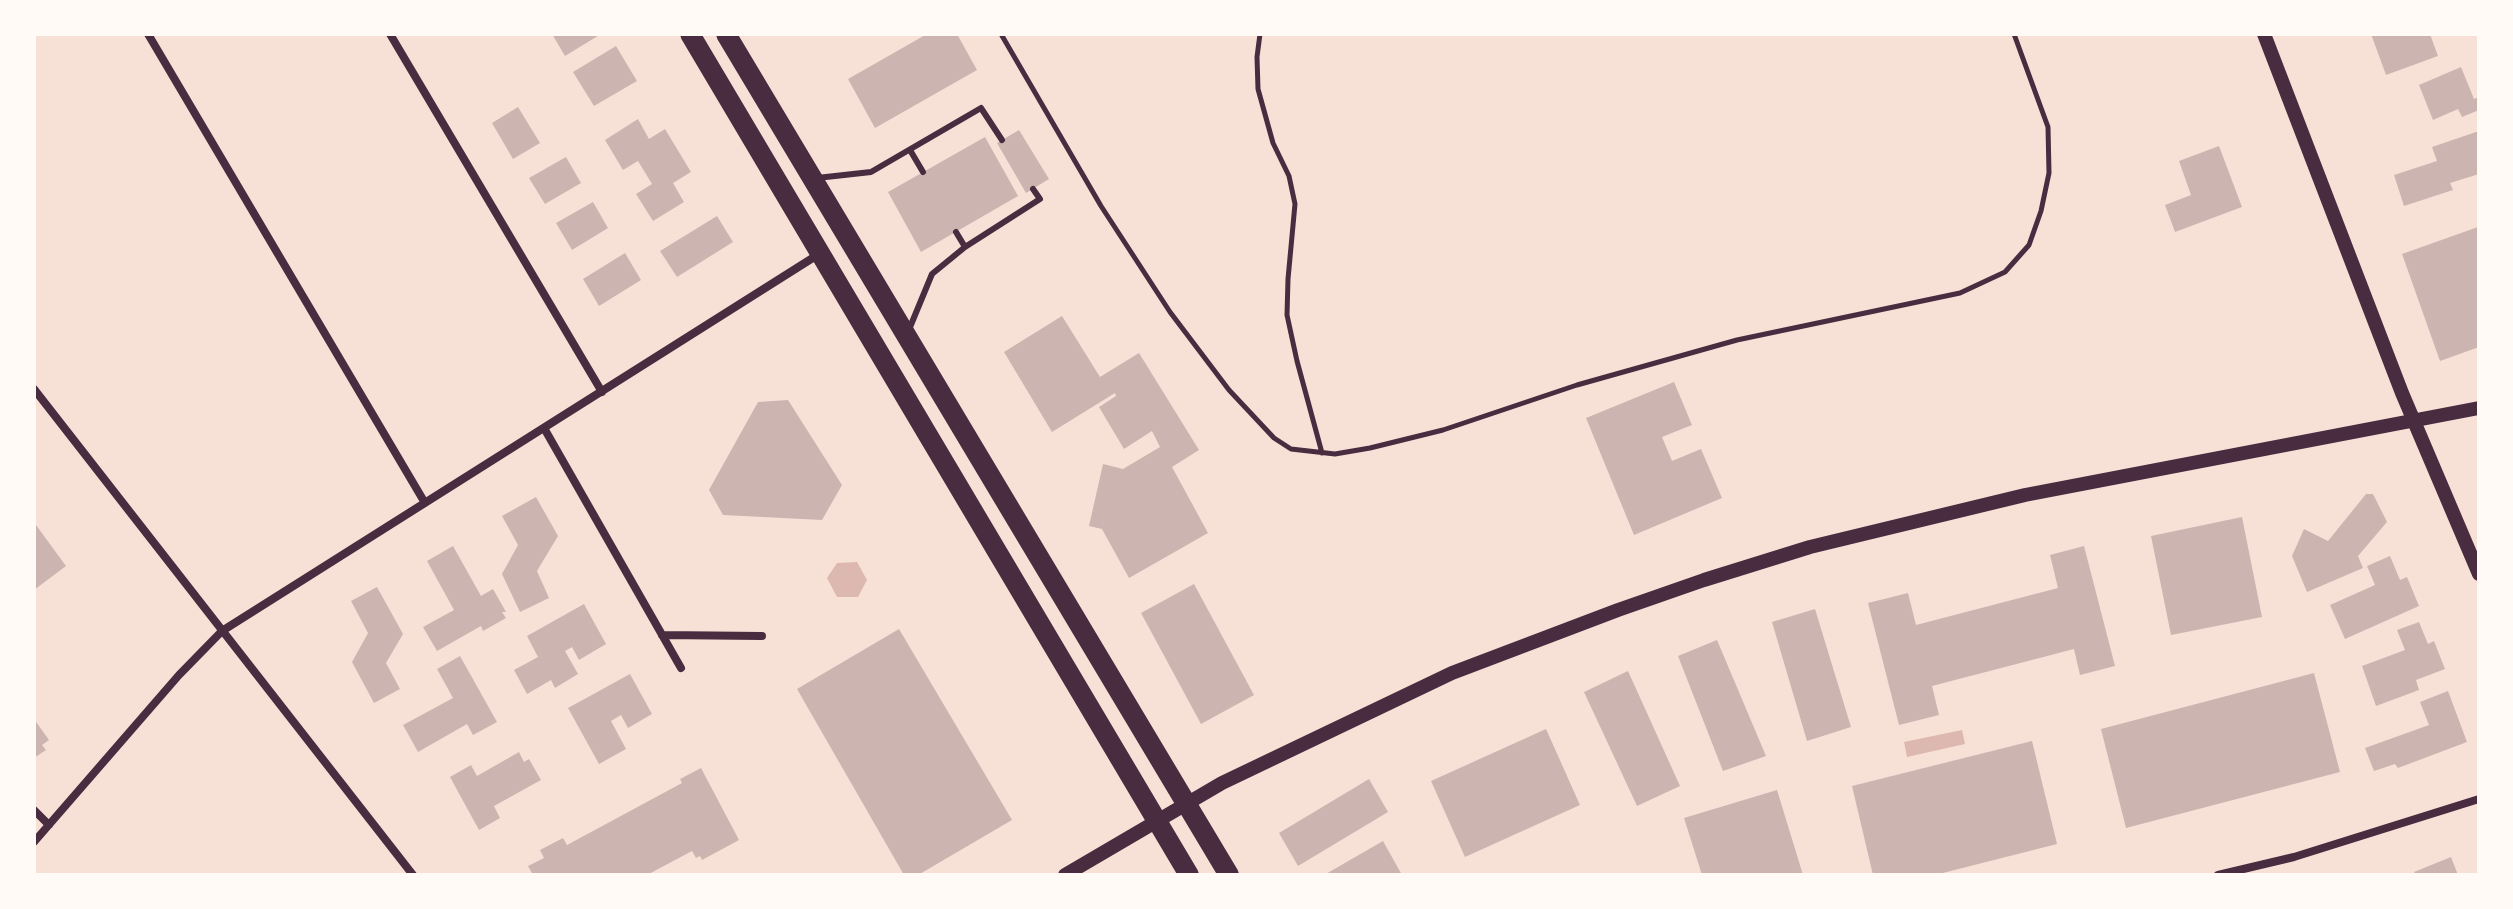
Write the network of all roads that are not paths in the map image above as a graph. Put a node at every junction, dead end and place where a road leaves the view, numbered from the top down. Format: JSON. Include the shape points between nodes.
{"nodes":[{"id":1,"x":148,"y":34,"type":"edge"},
{"id":2,"x":390,"y":34,"type":"edge"},
{"id":3,"x":690,"y":34,"type":"edge"},
{"id":4,"x":726,"y":34,"type":"edge"},
{"id":5,"x":2264,"y":34,"type":"edge"},
{"id":6,"x":1002,"y":140,"type":"dead end"},
{"id":7,"x":910,"y":150,"type":"junction"},
{"id":8,"x":923,"y":172,"type":"dead end"},
{"id":9,"x":813,"y":179,"type":"junction"},
{"id":10,"x":1033,"y":189,"type":"dead end"},
{"id":11,"x":956,"y":232,"type":"dead end"},
{"id":12,"x":965,"y":247,"type":"junction"},
{"id":13,"x":820,"y":253,"type":"junction"},
{"id":14,"x":907,"y":335,"type":"junction"},
{"id":15,"x":34,"y":389,"type":"edge"},
{"id":16,"x":602,"y":392,"type":"junction"},
{"id":17,"x":2479,"y":408,"type":"edge"},
{"id":18,"x":2414,"y":420,"type":"junction"},
{"id":19,"x":544,"y":428,"type":"junction"},
{"id":20,"x":425,"y":503,"type":"junction"},
{"id":21,"x":2479,"y":574,"type":"edge"},
{"id":22,"x":222,"y":631,"type":"junction"},
{"id":23,"x":662,"y":635,"type":"junction"},
{"id":24,"x":762,"y":636,"type":"dead end"},
{"id":25,"x":681,"y":668,"type":"dead end"},
{"id":26,"x":2479,"y":799,"type":"edge"},
{"id":27,"x":1186,"y":802,"type":"junction"},
{"id":28,"x":34,"y":810,"type":"edge"},
{"id":29,"x":1156,"y":820,"type":"junction"},
{"id":30,"x":49,"y":825,"type":"junction"},
{"id":31,"x":34,"y":842,"type":"edge"},
{"id":32,"x":413,"y":875,"type":"edge"},
{"id":33,"x":1065,"y":875,"type":"edge"},
{"id":34,"x":1189,"y":875,"type":"edge"},
{"id":35,"x":1229,"y":875,"type":"edge"},
{"id":36,"x":2218,"y":875,"type":"edge"}],
"edges":[{"from":1,"to":20,"type":"street"},
{"from":2,"to":16,"type":"street"},
{"from":3,"to":13,"type":"main road"},
{"from":4,"to":9,"type":"main road"},
{"from":5,"to":18,"type":"street"},
{"from":6,"to":7,"type":"lane","via":[[981,108]]},
{"from":7,"to":8,"type":"lane"},
{"from":7,"to":9,"type":"lane","via":[[871,172]]},
{"from":9,"to":14,"type":"main road"},
{"from":10,"to":12,"type":"lane","via":[[1040,199]]},
{"from":11,"to":12,"type":"lane"},
{"from":12,"to":14,"type":"lane","via":[[932,274]]},
{"from":13,"to":16,"type":"street"},
{"from":13,"to":29,"type":"main road"},
{"from":14,"to":27,"type":"main road"},
{"from":15,"to":22,"type":"street"},
{"from":16,"to":19,"type":"street"},
{"from":17,"to":18,"type":"street"},
{"from":18,"to":21,"type":"street"},
{"from":18,"to":27,"type":"street","via":[[1994,502],[1810,547],[1603,615],[1452,673]]},
{"from":19,"to":20,"type":"street"},
{"from":19,"to":23,"type":"street"},
{"from":20,"to":22,"type":"street"},
{"from":22,"to":30,"type":"street"},
{"from":22,"to":32,"type":"street"},
{"from":23,"to":24,"type":"street"},
{"from":23,"to":25,"type":"street"},
{"from":26,"to":36,"type":"street"},
{"from":27,"to":29,"type":"street"},
{"from":27,"to":35,"type":"main road"},
{"from":28,"to":30,"type":"street"},
{"from":29,"to":33,"type":"street"},
{"from":29,"to":34,"type":"main road"},
{"from":30,"to":31,"type":"street"}]}
